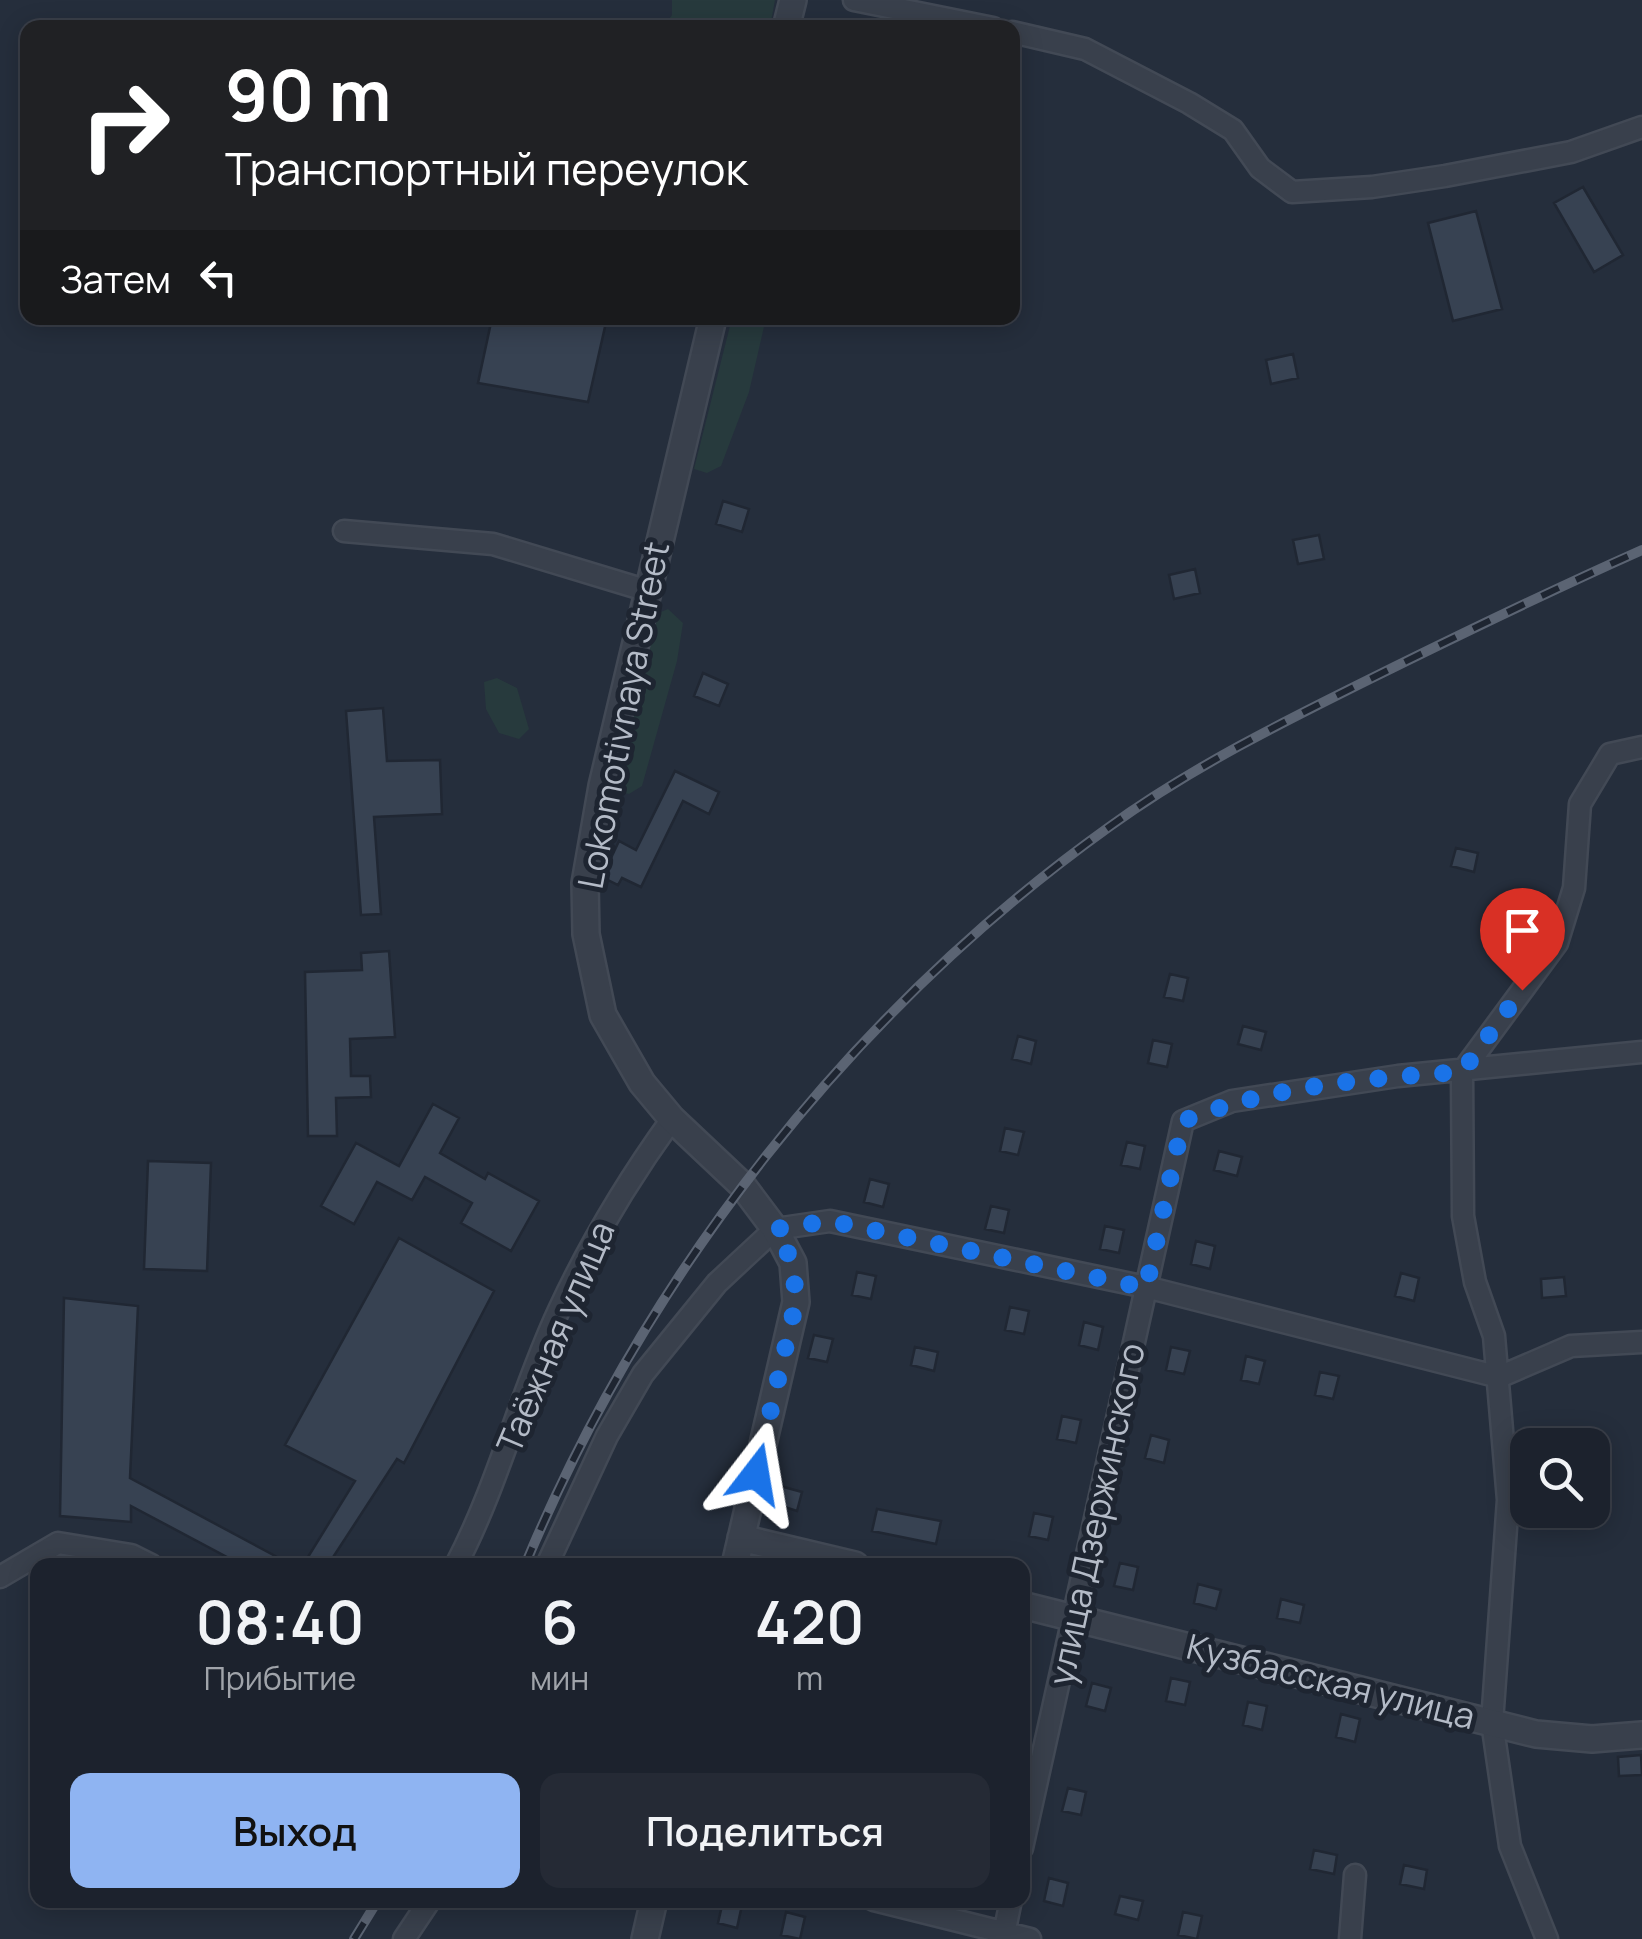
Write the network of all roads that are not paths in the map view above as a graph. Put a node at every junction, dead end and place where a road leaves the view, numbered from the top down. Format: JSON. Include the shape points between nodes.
{"nodes":[{"id":1,"x":854,"y":0,"type":"edge"},
{"id":2,"x":953,"y":20,"type":"edge"},
{"id":3,"x":1020,"y":34,"type":"edge"},
{"id":4,"x":1642,"y":128,"type":"edge"},
{"id":5,"x":711,"y":325,"type":"edge"},
{"id":6,"x":344,"y":531,"type":"dead end"},
{"id":7,"x":645,"y":590,"type":"junction"},
{"id":8,"x":1642,"y":747,"type":"edge"},
{"id":9,"x":1642,"y":1052,"type":"edge"},
{"id":10,"x":1462,"y":1072,"type":"junction"},
{"id":11,"x":672,"y":1119,"type":"junction"},
{"id":12,"x":775,"y":1229,"type":"junction"},
{"id":13,"x":1146,"y":1288,"type":"junction"},
{"id":14,"x":1642,"y":1342,"type":"edge"},
{"id":15,"x":1499,"y":1377,"type":"junction"},
{"id":16,"x":741,"y":1538,"type":"junction"},
{"id":17,"x":33,"y":1558,"type":"edge"},
{"id":18,"x":138,"y":1558,"type":"edge"},
{"id":19,"x":460,"y":1558,"type":"edge"},
{"id":20,"x":550,"y":1558,"type":"edge"},
{"id":21,"x":737,"y":1558,"type":"edge"},
{"id":22,"x":825,"y":1558,"type":"edge"},
{"id":23,"x":30,"y":1560,"type":"edge"},
{"id":24,"x":0,"y":1578,"type":"edge"},
{"id":25,"x":1030,"y":1607,"type":"edge"},
{"id":26,"x":1073,"y":1617,"type":"junction"},
{"id":27,"x":1492,"y":1722,"type":"junction"},
{"id":28,"x":1642,"y":1735,"type":"edge"},
{"id":29,"x":1030,"y":1812,"type":"edge"},
{"id":30,"x":1355,"y":1875,"type":"dead end"},
{"id":31,"x":425,"y":1908,"type":"edge"},
{"id":32,"x":652,"y":1908,"type":"edge"},
{"id":33,"x":903,"y":1908,"type":"edge"},
{"id":34,"x":1009,"y":1908,"type":"edge"},
{"id":35,"x":1003,"y":1936,"type":"edge"},
{"id":36,"x":404,"y":1939,"type":"edge"},
{"id":37,"x":645,"y":1939,"type":"edge"},
{"id":38,"x":1030,"y":1939,"type":"edge"},
{"id":39,"x":1350,"y":1939,"type":"edge"},
{"id":40,"x":1547,"y":1939,"type":"edge"}],
"edges":[{"from":1,"to":2,"type":"street"},
{"from":3,"to":4,"type":"street","via":[[1085,49],[1189,103],[1233,130],[1260,168],[1292,192],[1445,176],[1571,152]]},
{"from":5,"to":7,"type":"street","name":"Lokomotivnaya Street"},
{"from":6,"to":7,"type":"street","via":[[494,544]]},
{"from":7,"to":11,"type":"street","name":"Lokomotivnaya Street","via":[[592,832],[586,934],[603,1015],[642,1083]]},
{"from":8,"to":10,"type":"street","via":[[1610,754],[1580,804],[1574,888],[1557,943]]},
{"from":9,"to":10,"type":"street"},
{"from":10,"to":13,"type":"street","name":"улица Дзержинского","via":[[1232,1102],[1183,1121]]},
{"from":10,"to":15,"type":"street","via":[[1463,1216]]},
{"from":11,"to":12,"type":"street","name":"Lokomotivnaya Street","via":[[742,1186]]},
{"from":11,"to":19,"type":"street","name":"Таёжная улица","via":[[615,1198],[558,1312]]},
{"from":12,"to":13,"type":"street","via":[[830,1221]]},
{"from":12,"to":16,"type":"street","name":"Lokomotivnaya Street","via":[[793,1263],[796,1302]]},
{"from":12,"to":20,"type":"street","via":[[718,1283],[642,1374]]},
{"from":13,"to":15,"type":"street"},
{"from":13,"to":26,"type":"street","name":"улица Дзержинского"},
{"from":14,"to":15,"type":"street","via":[[1571,1346]]},
{"from":15,"to":27,"type":"street","via":[[1508,1500]]},
{"from":16,"to":21,"type":"street","name":"Lokomotivnaya Street"},
{"from":16,"to":22,"type":"street"},
{"from":17,"to":18,"type":"street","via":[[58,1543]]},
{"from":23,"to":24,"type":"street"},
{"from":25,"to":26,"type":"street","name":"Кузбасская улица"},
{"from":26,"to":27,"type":"street","name":"Кузбасская улица"},
{"from":26,"to":29,"type":"street","name":"улица Дзержинского"},
{"from":27,"to":28,"type":"street","name":"Кузбасская улица","via":[[1592,1740]]},
{"from":27,"to":40,"type":"street","via":[[1510,1846]]},
{"from":30,"to":39,"type":"street"},
{"from":31,"to":36,"type":"street"},
{"from":32,"to":37,"type":"street"},
{"from":33,"to":35,"type":"street"},
{"from":34,"to":35,"type":"street"},
{"from":35,"to":38,"type":"street"}]}
